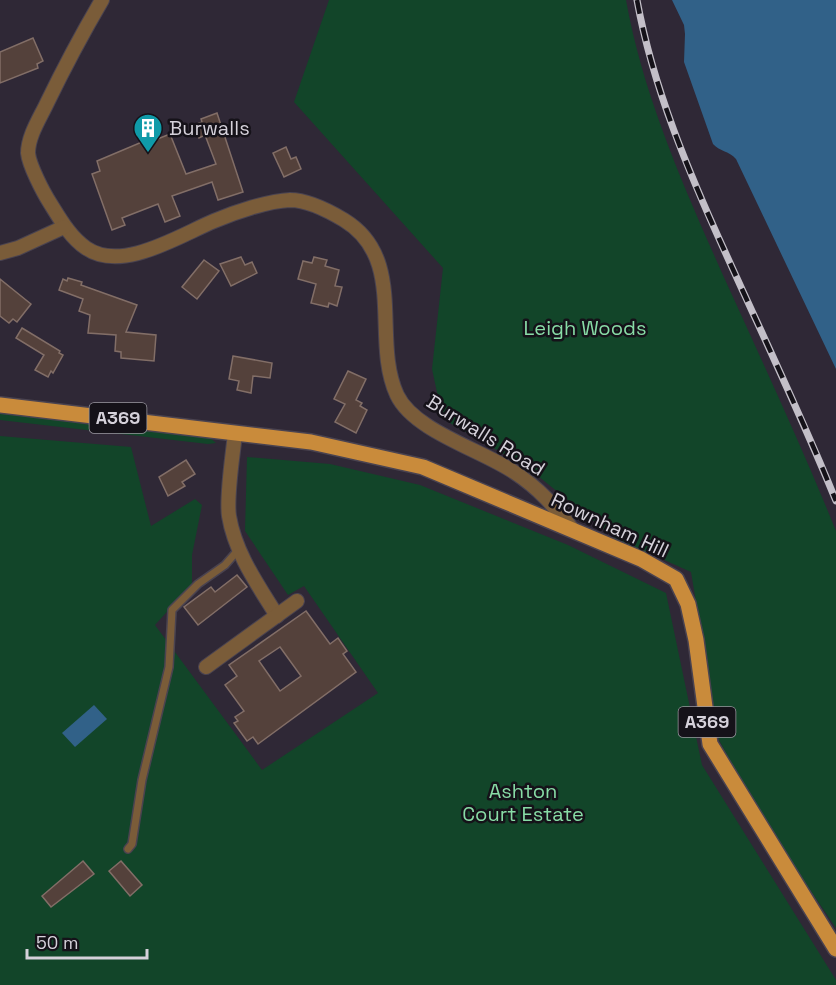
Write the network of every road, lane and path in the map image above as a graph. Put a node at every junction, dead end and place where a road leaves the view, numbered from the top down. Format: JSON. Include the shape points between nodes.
{"nodes":[{"id":1,"x":102,"y":0,"type":"edge"},
{"id":2,"x":64,"y":227,"type":"junction"},
{"id":3,"x":0,"y":253,"type":"edge"},
{"id":4,"x":0,"y":405,"type":"edge"},
{"id":5,"x":236,"y":433,"type":"junction"},
{"id":6,"x":573,"y":530,"type":"junction"},
{"id":7,"x":239,"y":549,"type":"junction"},
{"id":8,"x":297,"y":601,"type":"dead end"},
{"id":9,"x":277,"y":616,"type":"junction"},
{"id":10,"x":206,"y":667,"type":"dead end"},
{"id":11,"x":128,"y":849,"type":"dead end"},
{"id":12,"x":836,"y":949,"type":"edge"}],
"edges":[{"from":1,"to":2,"type":"street","name":"Burwalls Road","via":[[33,132],[28,152],[47,199]]},
{"from":2,"to":3,"type":"street"},
{"from":2,"to":6,"type":"street","name":"Burwalls Road","via":[[88,250],[116,257],[153,249],[216,220],[272,202],[292,200],[317,206],[346,221],[367,239],[380,263],[390,377],[398,398],[418,420],[513,471],[547,497]]},
{"from":4,"to":5,"type":"main road","name":"Rownham Hill","number":"A369"},
{"from":5,"to":6,"type":"main road","name":"Rownham Hill","number":"A369","via":[[311,442],[423,467]]},
{"from":5,"to":7,"type":"street","via":[[229,515]]},
{"from":6,"to":12,"type":"main road","name":"Rownham Hill","number":"A369","via":[[641,559],[676,579],[692,622],[710,744]]},
{"from":7,"to":9,"type":"street"},
{"from":7,"to":11,"type":"lane","via":[[225,566],[198,584],[172,610],[166,687]]},
{"from":8,"to":9,"type":"street"},
{"from":9,"to":10,"type":"street"}]}
